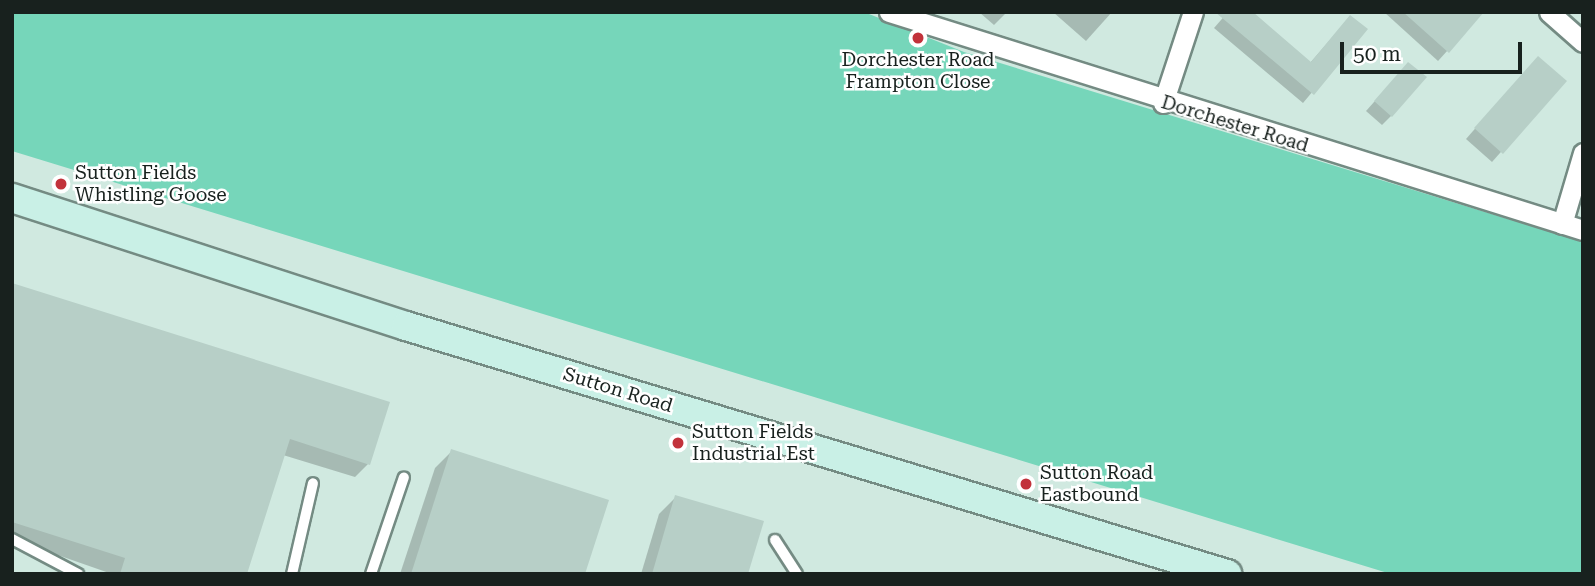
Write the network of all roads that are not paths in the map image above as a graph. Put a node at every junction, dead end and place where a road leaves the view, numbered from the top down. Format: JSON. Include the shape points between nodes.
{"nodes":[{"id":1,"x":889,"y":12,"type":"edge"},
{"id":2,"x":1193,"y":12,"type":"edge"},
{"id":3,"x":1549,"y":12,"type":"edge"},
{"id":4,"x":1583,"y":42,"type":"edge"},
{"id":5,"x":1163,"y":103,"type":"junction"},
{"id":6,"x":1583,"y":153,"type":"edge"},
{"id":7,"x":12,"y":198,"type":"edge"},
{"id":8,"x":1562,"y":224,"type":"junction"},
{"id":9,"x":1583,"y":230,"type":"edge"},
{"id":10,"x":404,"y":477,"type":"dead end"},
{"id":11,"x":313,"y":483,"type":"dead end"},
{"id":12,"x":12,"y":539,"type":"edge"},
{"id":13,"x":775,"y":540,"type":"dead end"},
{"id":14,"x":71,"y":573,"type":"edge"},
{"id":15,"x":292,"y":574,"type":"edge"},
{"id":16,"x":371,"y":574,"type":"edge"},
{"id":17,"x":797,"y":574,"type":"edge"},
{"id":18,"x":1227,"y":574,"type":"edge"}],
"edges":[{"from":1,"to":5,"type":"street","name":"Dorchester Road"},
{"from":2,"to":5,"type":"street"},
{"from":3,"to":4,"type":"street"},
{"from":5,"to":8,"type":"street","name":"Dorchester Road"},
{"from":6,"to":8,"type":"street"},
{"from":7,"to":18,"type":"street","name":"Sutton Road","via":[[406,326]]},
{"from":8,"to":9,"type":"street","name":"Dorchester Road"},
{"from":10,"to":16,"type":"lane"},
{"from":11,"to":15,"type":"lane"},
{"from":12,"to":14,"type":"lane"},
{"from":13,"to":17,"type":"lane"}]}
